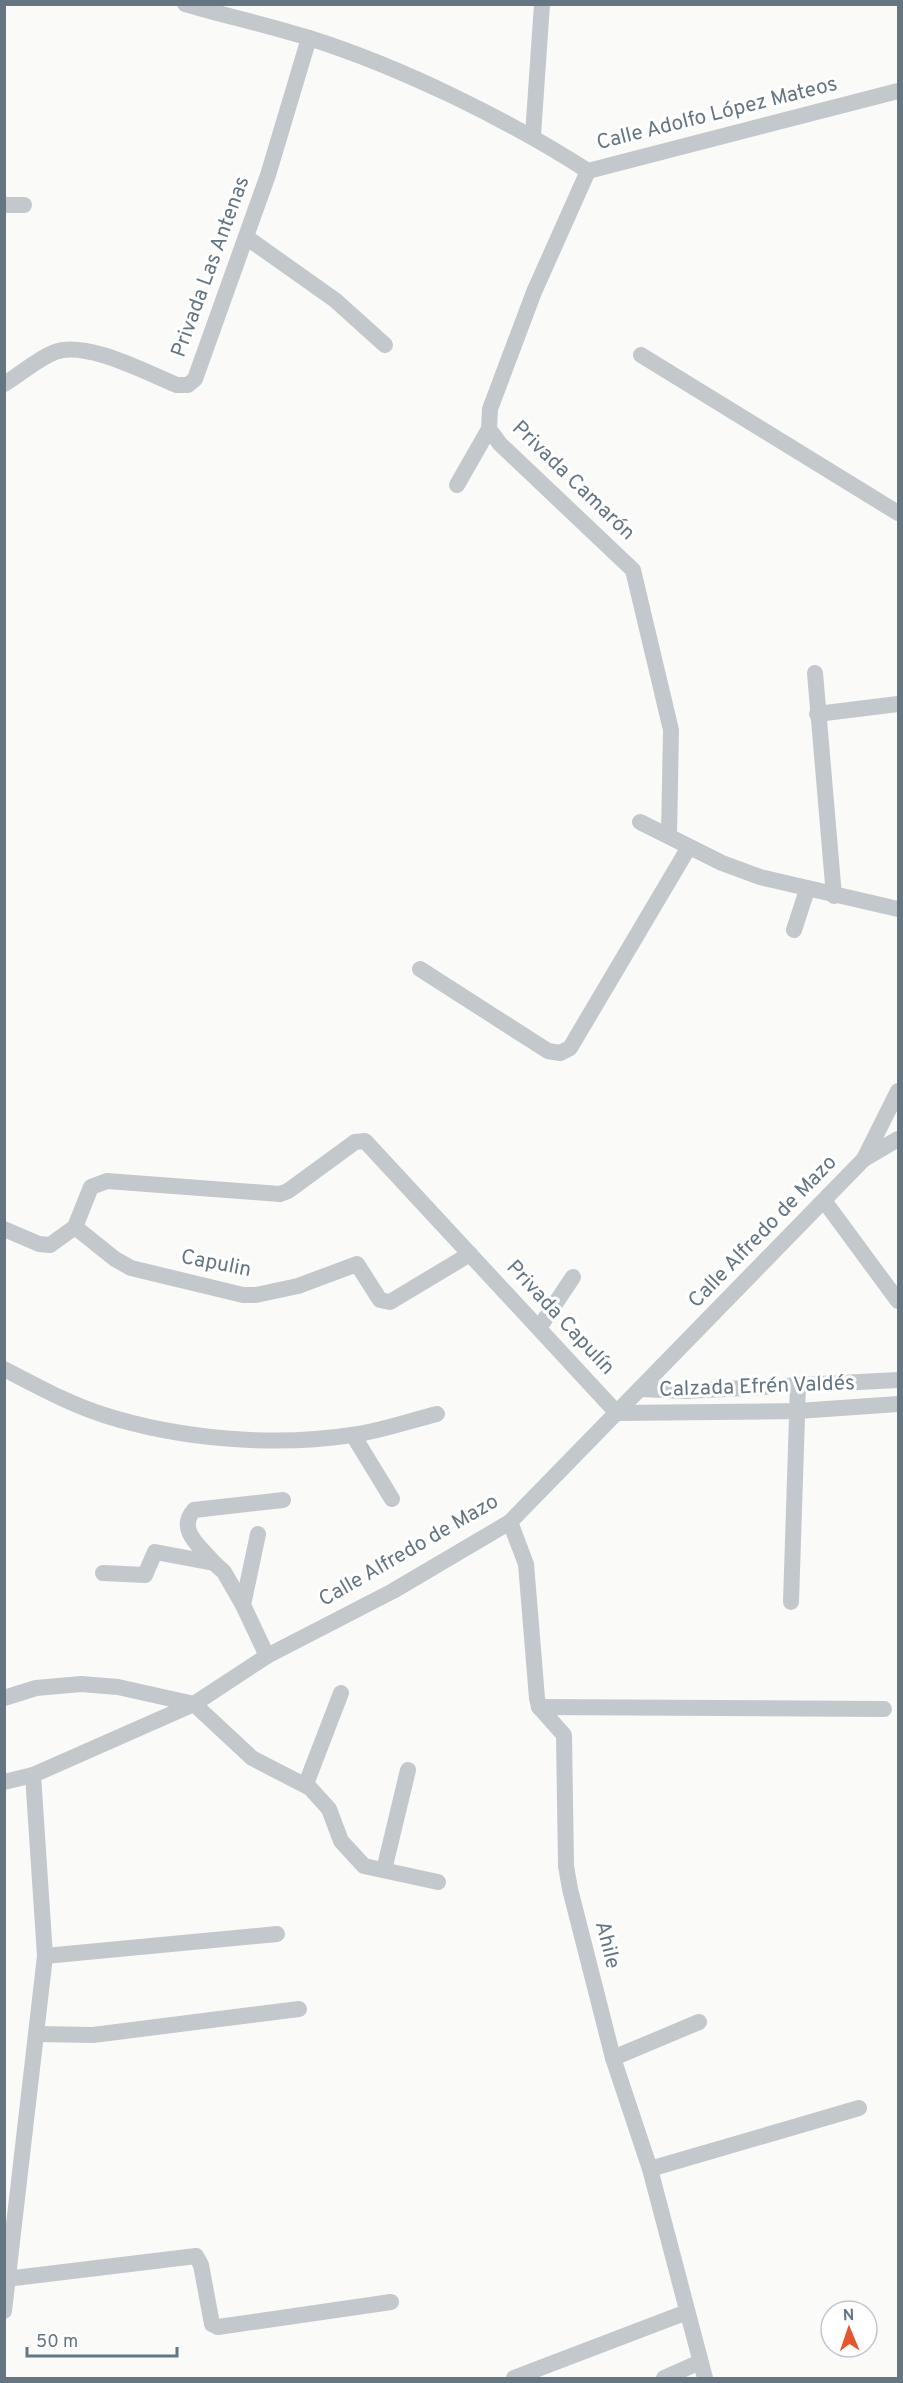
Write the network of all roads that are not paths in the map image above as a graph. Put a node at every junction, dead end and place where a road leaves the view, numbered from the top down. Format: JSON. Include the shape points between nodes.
{"nodes":[{"id":1,"x":185,"y":4,"type":"edge"},
{"id":2,"x":542,"y":4,"type":"edge"},
{"id":3,"x":309,"y":38,"type":"junction"},
{"id":4,"x":898,"y":91,"type":"edge"},
{"id":5,"x":533,"y":135,"type":"junction"},
{"id":6,"x":588,"y":171,"type":"junction"},
{"id":7,"x":4,"y":205,"type":"edge"},
{"id":8,"x":24,"y":205,"type":"dead end"},
{"id":9,"x":246,"y":237,"type":"junction"},
{"id":10,"x":385,"y":345,"type":"dead end"},
{"id":11,"x":641,"y":355,"type":"dead end"},
{"id":12,"x":4,"y":384,"type":"edge"},
{"id":13,"x":489,"y":429,"type":"junction"},
{"id":14,"x":457,"y":485,"type":"dead end"},
{"id":15,"x":898,"y":513,"type":"edge"},
{"id":16,"x":815,"y":673,"type":"dead end"},
{"id":17,"x":898,"y":704,"type":"edge"},
{"id":18,"x":817,"y":714,"type":"junction"},
{"id":19,"x":640,"y":822,"type":"dead end"},
{"id":20,"x":669,"y":836,"type":"junction"},
{"id":21,"x":688,"y":848,"type":"junction"},
{"id":22,"x":807,"y":890,"type":"junction"},
{"id":23,"x":834,"y":896,"type":"junction"},
{"id":24,"x":898,"y":909,"type":"edge"},
{"id":25,"x":794,"y":930,"type":"dead end"},
{"id":26,"x":420,"y":969,"type":"dead end"},
{"id":27,"x":898,"y":1091,"type":"edge"},
{"id":28,"x":898,"y":1139,"type":"edge"},
{"id":29,"x":864,"y":1159,"type":"junction"},
{"id":30,"x":825,"y":1202,"type":"junction"},
{"id":31,"x":75,"y":1227,"type":"junction"},
{"id":32,"x":4,"y":1229,"type":"edge"},
{"id":33,"x":470,"y":1254,"type":"junction"},
{"id":34,"x":573,"y":1277,"type":"dead end"},
{"id":35,"x":898,"y":1301,"type":"edge"},
{"id":36,"x":539,"y":1328,"type":"junction"},
{"id":37,"x":4,"y":1369,"type":"edge"},
{"id":38,"x":898,"y":1380,"type":"edge"},
{"id":39,"x":798,"y":1386,"type":"junction"},
{"id":40,"x":640,"y":1389,"type":"junction"},
{"id":41,"x":898,"y":1404,"type":"edge"},
{"id":42,"x":798,"y":1411,"type":"junction"},
{"id":43,"x":617,"y":1413,"type":"junction"},
{"id":44,"x":436,"y":1414,"type":"dead end"},
{"id":45,"x":353,"y":1435,"type":"junction"},
{"id":46,"x":392,"y":1499,"type":"dead end"},
{"id":47,"x":283,"y":1500,"type":"dead end"},
{"id":48,"x":510,"y":1522,"type":"junction"},
{"id":49,"x":258,"y":1534,"type":"dead end"},
{"id":50,"x":214,"y":1563,"type":"junction"},
{"id":51,"x":103,"y":1573,"type":"dead end"},
{"id":52,"x":791,"y":1602,"type":"dead end"},
{"id":53,"x":243,"y":1605,"type":"junction"},
{"id":54,"x":267,"y":1656,"type":"junction"},
{"id":55,"x":341,"y":1693,"type":"dead end"},
{"id":56,"x":4,"y":1698,"type":"edge"},
{"id":57,"x":194,"y":1704,"type":"junction"},
{"id":58,"x":539,"y":1707,"type":"junction"},
{"id":59,"x":884,"y":1708,"type":"dead end"},
{"id":60,"x":408,"y":1770,"type":"dead end"},
{"id":61,"x":33,"y":1775,"type":"junction"},
{"id":62,"x":4,"y":1782,"type":"edge"},
{"id":63,"x":306,"y":1784,"type":"junction"},
{"id":64,"x":384,"y":1870,"type":"junction"},
{"id":65,"x":438,"y":1882,"type":"dead end"},
{"id":66,"x":278,"y":1934,"type":"dead end"},
{"id":67,"x":45,"y":1956,"type":"junction"},
{"id":68,"x":299,"y":2009,"type":"dead end"},
{"id":69,"x":699,"y":2022,"type":"dead end"},
{"id":70,"x":37,"y":2034,"type":"junction"},
{"id":71,"x":613,"y":2058,"type":"junction"},
{"id":72,"x":859,"y":2108,"type":"dead end"},
{"id":73,"x":650,"y":2169,"type":"junction"},
{"id":74,"x":6,"y":2279,"type":"junction"},
{"id":75,"x":391,"y":2302,"type":"dead end"},
{"id":76,"x":4,"y":2311,"type":"edge"},
{"id":77,"x":687,"y":2312,"type":"junction"},
{"id":78,"x":703,"y":2370,"type":"edge"},
{"id":79,"x":514,"y":2379,"type":"edge"},
{"id":80,"x":664,"y":2379,"type":"edge"}],
"edges":[{"from":1,"to":3,"type":"street","name":"Calle Adolfo López Mateos"},
{"from":2,"to":5,"type":"street"},
{"from":3,"to":5,"type":"street","name":"Calle Adolfo López Mateos","via":[[380,64]]},
{"from":3,"to":9,"type":"street","name":"Privada Las Antenas"},
{"from":4,"to":6,"type":"street","name":"Calle Adolfo López Mateos"},
{"from":5,"to":6,"type":"street","name":"Calle Adolfo López Mateos"},
{"from":6,"to":13,"type":"street","name":"Privada Camarón","via":[[534,292],[490,409]]},
{"from":7,"to":8,"type":"street"},
{"from":9,"to":10,"type":"street","via":[[335,300]]},
{"from":9,"to":12,"type":"street","name":"Privada Las Antenas","via":[[195,379],[188,385],[177,385],[78,349],[55,352]]},
{"from":11,"to":15,"type":"street"},
{"from":13,"to":14,"type":"street"},
{"from":13,"to":20,"type":"street","name":"Privada Camarón","via":[[500,444],[633,570],[671,730]]},
{"from":16,"to":18,"type":"street"},
{"from":17,"to":18,"type":"street"},
{"from":18,"to":23,"type":"street"},
{"from":19,"to":20,"type":"street"},
{"from":20,"to":21,"type":"street"},
{"from":21,"to":22,"type":"street","via":[[760,877]]},
{"from":21,"to":26,"type":"street","via":[[566,1052],[548,1051]]},
{"from":22,"to":23,"type":"street"},
{"from":22,"to":25,"type":"street"},
{"from":23,"to":24,"type":"street"},
{"from":27,"to":29,"type":"street"},
{"from":28,"to":29,"type":"street","name":"Calle Alfredo de Mazo"},
{"from":29,"to":30,"type":"street","name":"Calle Alfredo de Mazo"},
{"from":30,"to":35,"type":"street"},
{"from":30,"to":40,"type":"street","name":"Calle Alfredo de Mazo"},
{"from":31,"to":32,"type":"street","via":[[46,1246]]},
{"from":31,"to":33,"type":"street","name":"Capulin","via":[[131,1268],[243,1295],[291,1288],[357,1264],[380,1300],[387,1302]]},
{"from":31,"to":33,"type":"street","name":"Privada Capulín","via":[[87,1191],[95,1184],[107,1181],[280,1194],[362,1140]]},
{"from":33,"to":36,"type":"street","name":"Privada Capulín"},
{"from":34,"to":36,"type":"street"},
{"from":36,"to":43,"type":"street","name":"Privada Capulín"},
{"from":37,"to":45,"type":"street","via":[[104,1415],[166,1429],[259,1441]]},
{"from":38,"to":39,"type":"street","name":"Calzada Efrén Valdés"},
{"from":39,"to":40,"type":"street","name":"Calzada Efrén Valdés"},
{"from":39,"to":42,"type":"street"},
{"from":40,"to":43,"type":"street","name":"Calle Alfredo de Mazo"},
{"from":41,"to":42,"type":"street","name":"Calzada Efrén Valdés"},
{"from":42,"to":43,"type":"street","name":"Calzada Efrén Valdés"},
{"from":42,"to":52,"type":"street"},
{"from":43,"to":48,"type":"street","name":"Calle Alfredo de Mazo"},
{"from":44,"to":45,"type":"street"},
{"from":45,"to":46,"type":"street"},
{"from":47,"to":50,"type":"street","via":[[194,1510],[187,1519],[188,1530]]},
{"from":48,"to":54,"type":"street","name":"Calle Alfredo de Mazo","via":[[393,1591]]},
{"from":48,"to":58,"type":"street","via":[[526,1564]]},
{"from":49,"to":53,"type":"street"},
{"from":50,"to":51,"type":"street","via":[[154,1552],[145,1575]]},
{"from":50,"to":53,"type":"street","via":[[224,1572]]},
{"from":53,"to":54,"type":"street"},
{"from":54,"to":57,"type":"street","name":"Calle Alfredo de Mazo"},
{"from":55,"to":63,"type":"street"},
{"from":56,"to":57,"type":"street","via":[[36,1688],[81,1684],[118,1687]]},
{"from":57,"to":61,"type":"street","name":"Calle Alfredo de Mazo"},
{"from":57,"to":63,"type":"street","via":[[260,1764]]},
{"from":58,"to":59,"type":"street"},
{"from":58,"to":71,"type":"street","name":"Ahile","via":[[564,1735],[567,1877]]},
{"from":60,"to":64,"type":"street"},
{"from":61,"to":62,"type":"street","name":"Calle Alfredo de Mazo"},
{"from":61,"to":67,"type":"street"},
{"from":63,"to":64,"type":"street","via":[[328,1807],[344,1845],[364,1866]]},
{"from":64,"to":65,"type":"street"},
{"from":66,"to":67,"type":"street"},
{"from":67,"to":70,"type":"street"},
{"from":68,"to":70,"type":"street","via":[[93,2036]]},
{"from":69,"to":71,"type":"street"},
{"from":70,"to":74,"type":"street"},
{"from":71,"to":73,"type":"street","name":"Ahile"},
{"from":72,"to":73,"type":"street"},
{"from":73,"to":77,"type":"street","name":"Ahile"},
{"from":74,"to":75,"type":"street","via":[[196,2256],[212,2324],[218,2327]]},
{"from":74,"to":76,"type":"street"},
{"from":77,"to":78,"type":"street","name":"Ahile"},
{"from":77,"to":79,"type":"street"},
{"from":78,"to":80,"type":"street"}]}
